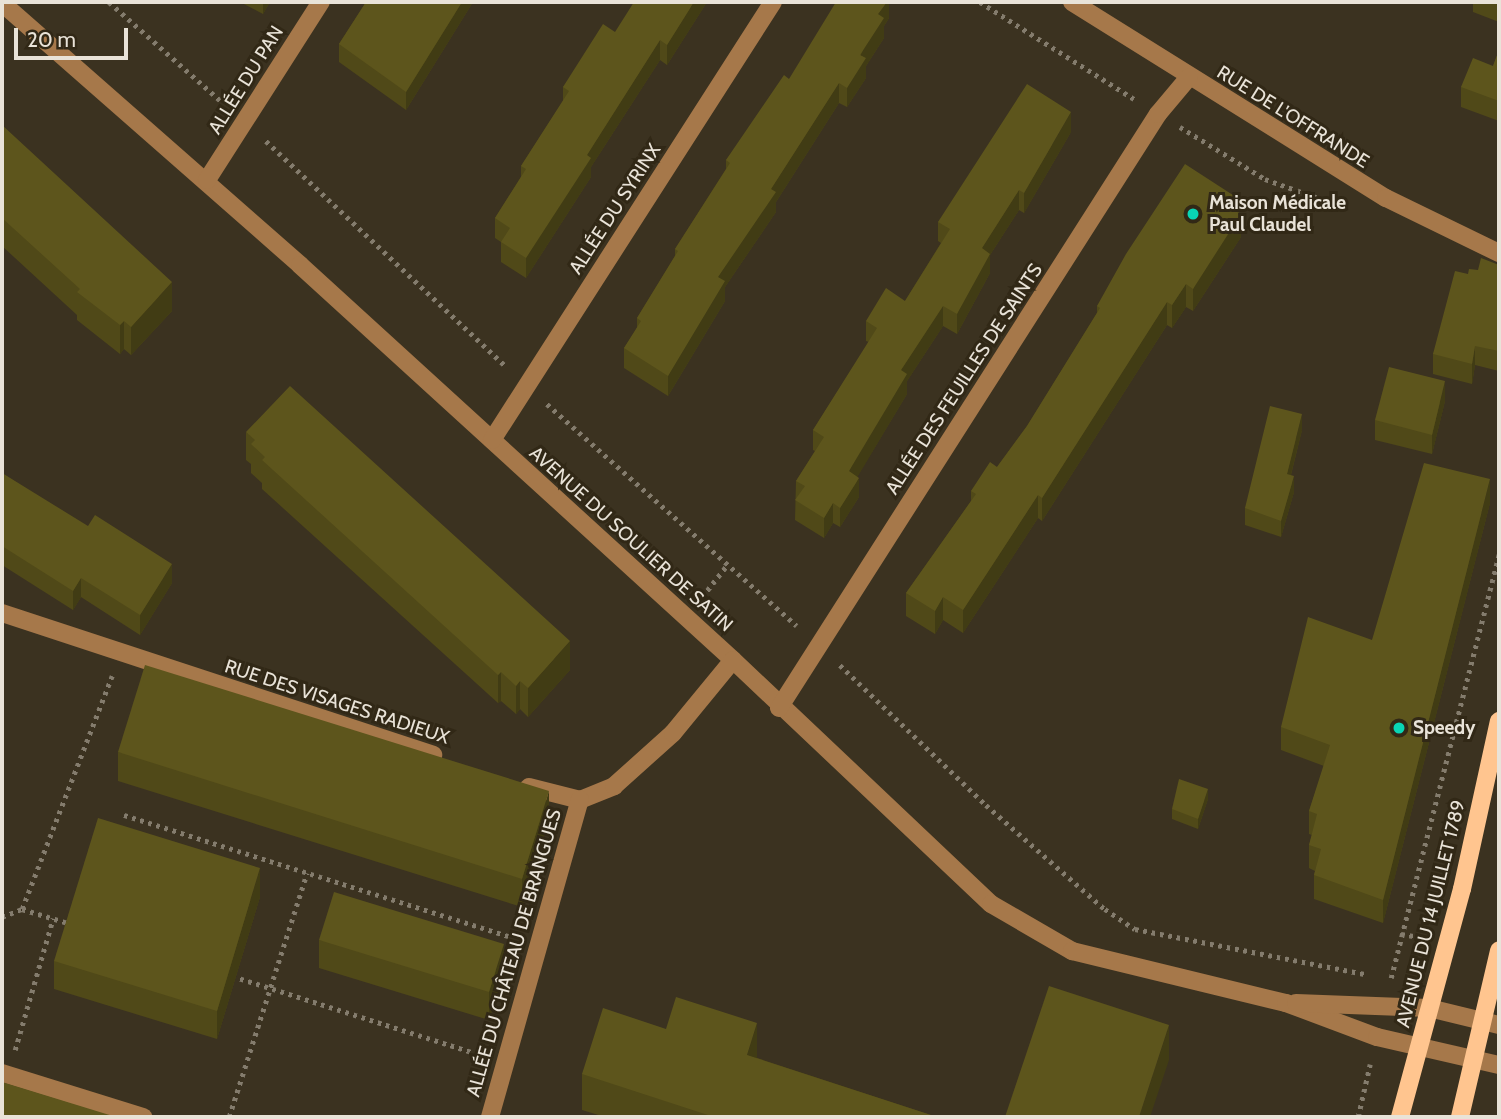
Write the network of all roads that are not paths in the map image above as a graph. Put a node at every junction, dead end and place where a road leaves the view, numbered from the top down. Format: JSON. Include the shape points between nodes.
{"nodes":[{"id":1,"x":321,"y":2,"type":"edge"},
{"id":2,"x":773,"y":2,"type":"edge"},
{"id":3,"x":1072,"y":2,"type":"edge"},
{"id":4,"x":2,"y":3,"type":"edge"},
{"id":5,"x":1189,"y":77,"type":"junction"},
{"id":6,"x":207,"y":180,"type":"junction"},
{"id":7,"x":1499,"y":253,"type":"edge"},
{"id":8,"x":492,"y":440,"type":"junction"},
{"id":9,"x":2,"y":613,"type":"edge"},
{"id":10,"x":733,"y":660,"type":"junction"},
{"id":11,"x":779,"y":708,"type":"junction"},
{"id":12,"x":1499,"y":721,"type":"edge"},
{"id":13,"x":457,"y":763,"type":"edge"},
{"id":14,"x":508,"y":780,"type":"edge"},
{"id":15,"x":580,"y":800,"type":"junction"},
{"id":16,"x":1499,"y":951,"type":"edge"},
{"id":17,"x":1286,"y":1003,"type":"junction"},
{"id":18,"x":1429,"y":1008,"type":"junction"},
{"id":19,"x":1492,"y":1024,"type":"edge"},
{"id":20,"x":1418,"y":1048,"type":"junction"},
{"id":21,"x":1475,"y":1059,"type":"junction"},
{"id":22,"x":1499,"y":1065,"type":"edge"},
{"id":23,"x":4,"y":1074,"type":"edge"},
{"id":24,"x":143,"y":1117,"type":"edge"},
{"id":25,"x":490,"y":1117,"type":"edge"},
{"id":26,"x":1400,"y":1117,"type":"edge"},
{"id":27,"x":1460,"y":1117,"type":"edge"}],
"edges":[{"from":1,"to":6,"type":"street","name":"ALLÉE DU PAN"},
{"from":2,"to":8,"type":"street","name":"ALLÉE DU SYRINX"},
{"from":3,"to":5,"type":"street","name":"RUE DE L'OFFRANDE"},
{"from":4,"to":6,"type":"street","name":"AVENUE DU SOULIER DE SATIN"},
{"from":5,"to":7,"type":"street","name":"RUE DE L'OFFRANDE","via":[[1386,198]]},
{"from":5,"to":11,"type":"street","name":"ALLÉE DES FEUILLES DE SAINTS","via":[[1158,114]]},
{"from":6,"to":8,"type":"street","name":"AVENUE DU SOULIER DE SATIN"},
{"from":8,"to":10,"type":"street","name":"AVENUE DU SOULIER DE SATIN"},
{"from":9,"to":13,"type":"street","name":"RUE DES VISAGES RADIEUX"},
{"from":10,"to":11,"type":"street","name":"AVENUE DU SOULIER DE SATIN"},
{"from":10,"to":15,"type":"street","via":[[673,733],[614,786]]},
{"from":11,"to":17,"type":"street","name":"AVENUE DU SOULIER DE SATIN","via":[[991,904],[1041,936],[1120,965]]},
{"from":12,"to":18,"type":"main road","name":"AVENUE DU 14 JUILLET 1789"},
{"from":14,"to":15,"type":"street"},
{"from":15,"to":25,"type":"street","name":"ALLÉE DU CHÂTEAU DE BRANGUES"},
{"from":16,"to":19,"type":"main road"},
{"from":17,"to":18,"type":"street"},
{"from":17,"to":20,"type":"street"},
{"from":18,"to":19,"type":"street"},
{"from":18,"to":20,"type":"main road","name":"AVENUE DU 14 JUILLET 1789"},
{"from":19,"to":21,"type":"main road"},
{"from":20,"to":21,"type":"street"},
{"from":20,"to":26,"type":"main road","name":"AVENUE DU 14 JUILLET 1789"},
{"from":21,"to":22,"type":"street"},
{"from":21,"to":27,"type":"main road"},
{"from":23,"to":24,"type":"street"}]}
